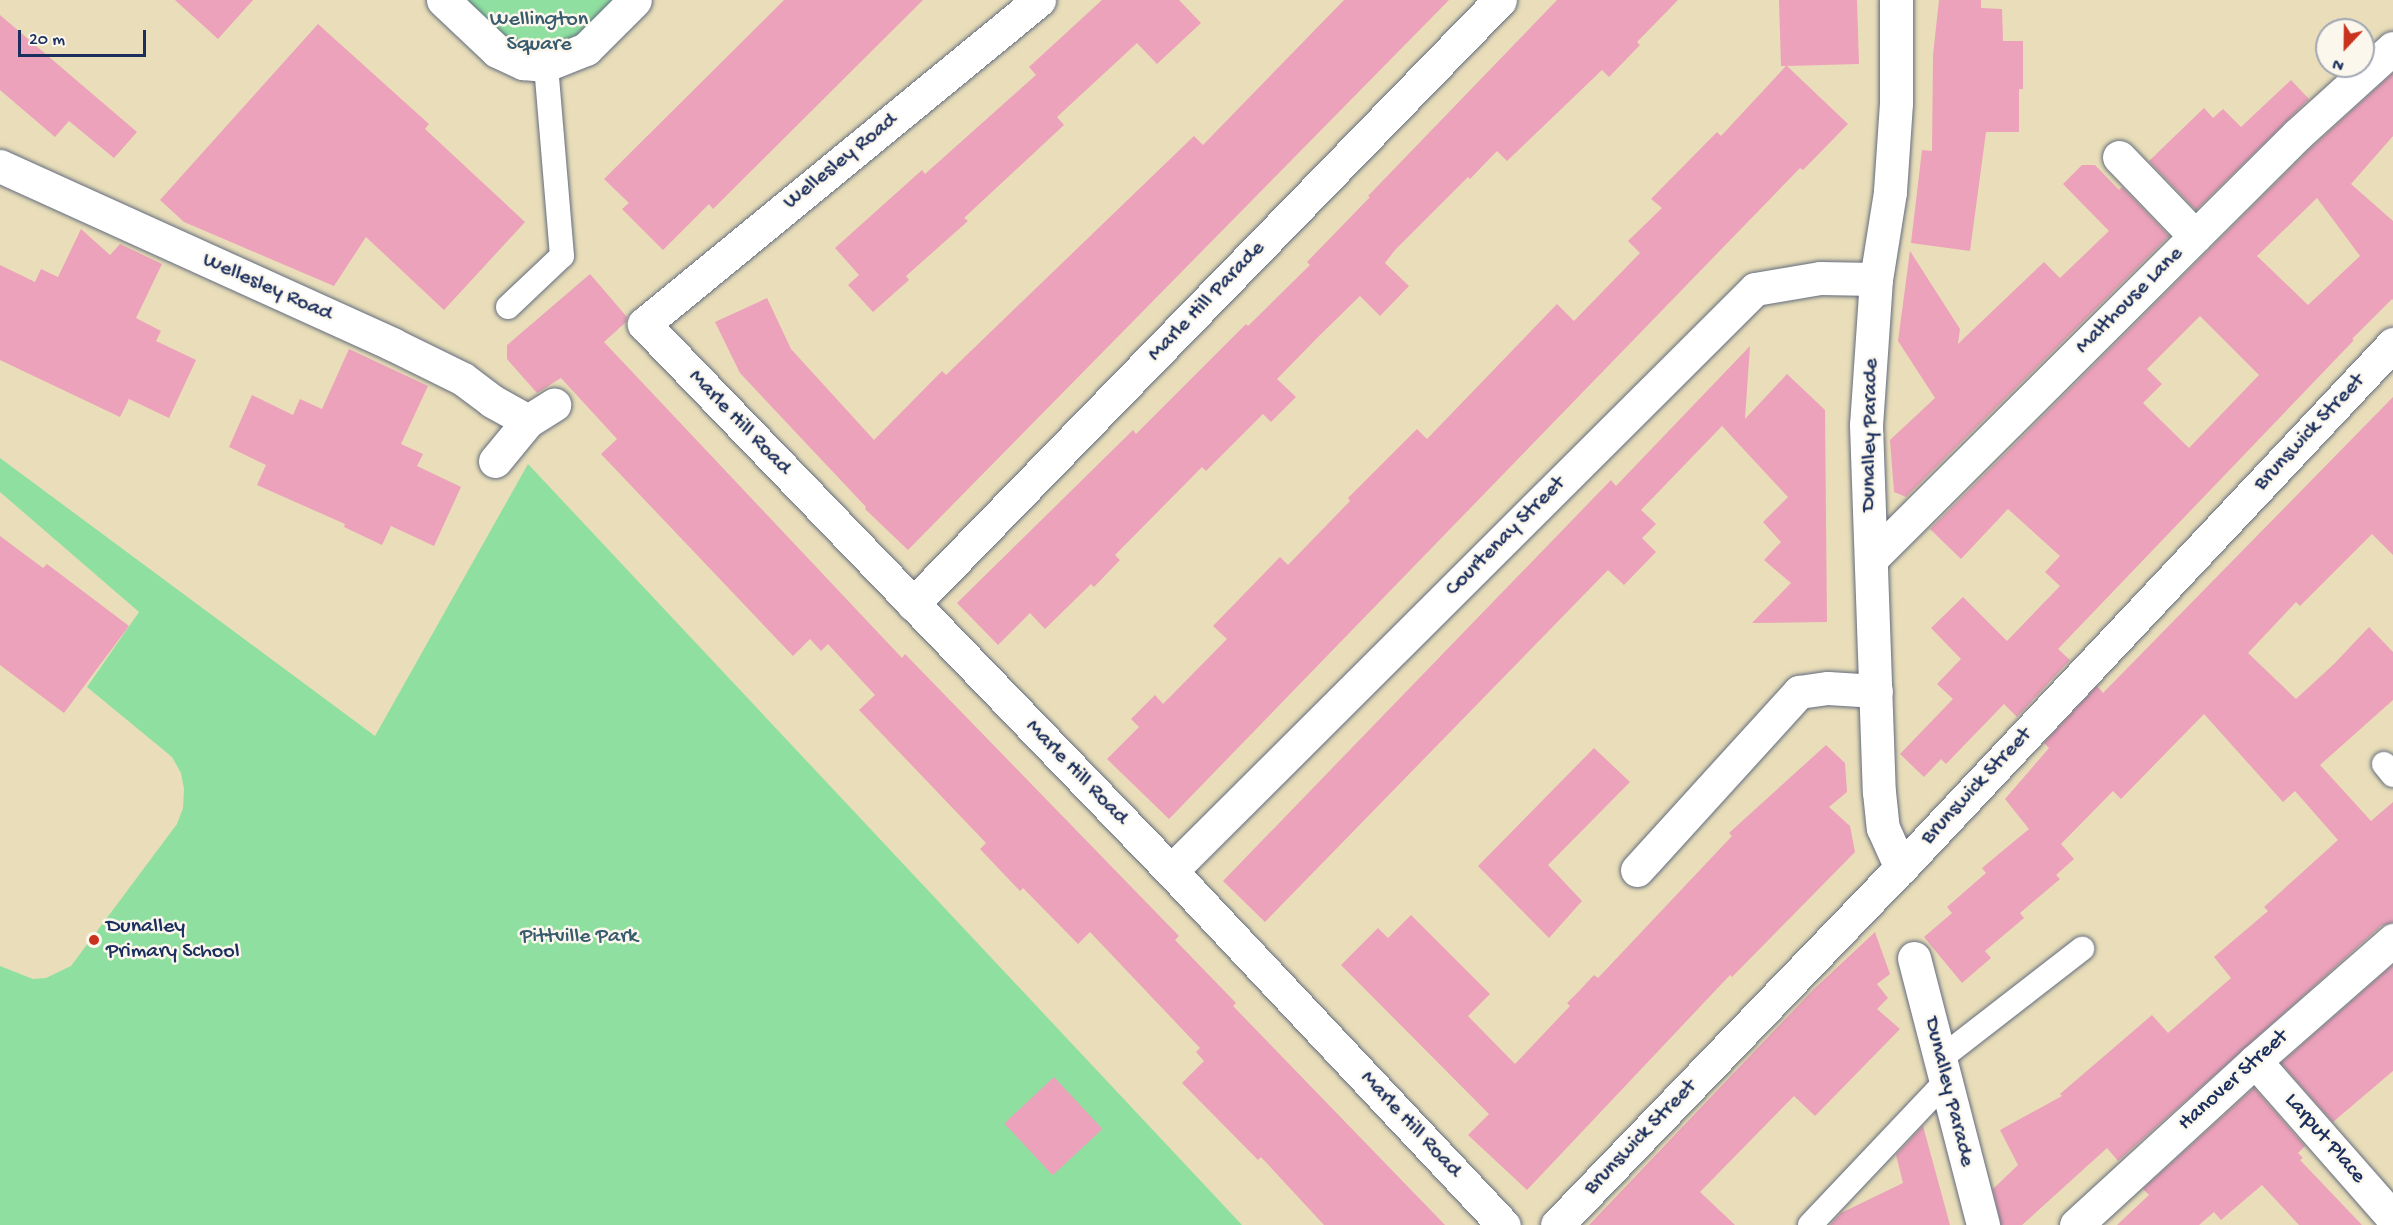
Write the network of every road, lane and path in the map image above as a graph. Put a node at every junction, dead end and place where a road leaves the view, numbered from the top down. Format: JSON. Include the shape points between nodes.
{"nodes":[{"id":1,"x":443,"y":0,"type":"edge"},
{"id":2,"x":635,"y":0,"type":"edge"},
{"id":3,"x":1039,"y":0,"type":"edge"},
{"id":4,"x":1500,"y":0,"type":"edge"},
{"id":5,"x":1896,"y":0,"type":"edge"},
{"id":6,"x":2393,"y":48,"type":"edge"},
{"id":7,"x":546,"y":65,"type":"junction"},
{"id":8,"x":2119,"y":157,"type":"dead end"},
{"id":9,"x":0,"y":166,"type":"edge"},
{"id":10,"x":2195,"y":236,"type":"junction"},
{"id":11,"x":1876,"y":279,"type":"junction"},
{"id":12,"x":508,"y":307,"type":"dead end"},
{"id":13,"x":644,"y":324,"type":"joint"},
{"id":14,"x":2393,"y":344,"type":"edge"},
{"id":15,"x":495,"y":461,"type":"dead end"},
{"id":16,"x":1871,"y":559,"type":"junction"},
{"id":17,"x":913,"y":604,"type":"junction"},
{"id":18,"x":1876,"y":691,"type":"junction"},
{"id":19,"x":1901,"y":868,"type":"junction"},
{"id":20,"x":1637,"y":870,"type":"dead end"},
{"id":21,"x":1171,"y":871,"type":"junction"},
{"id":22,"x":2393,"y":940,"type":"edge"},
{"id":23,"x":2082,"y":949,"type":"dead end"},
{"id":24,"x":1914,"y":958,"type":"dead end"},
{"id":25,"x":2255,"y":1061,"type":"junction"},
{"id":26,"x":1943,"y":1070,"type":"junction"},
{"id":27,"x":2393,"y":1218,"type":"edge"},
{"id":28,"x":1504,"y":1225,"type":"edge"},
{"id":29,"x":1557,"y":1225,"type":"edge"},
{"id":30,"x":1810,"y":1225,"type":"edge"},
{"id":31,"x":1983,"y":1225,"type":"edge"},
{"id":32,"x":2076,"y":1225,"type":"edge"}],
"edges":[{"from":1,"to":7,"type":"street","via":[[496,51],[523,63]]},
{"from":2,"to":7,"type":"street","via":[[586,49]]},
{"from":3,"to":13,"type":"street","name":"Wellesley Road"},
{"from":4,"to":17,"type":"street","name":"Marle Hill Parade"},
{"from":5,"to":11,"type":"street","name":"Dunalley Parade","via":[[1896,103],[1890,192]]},
{"from":6,"to":10,"type":"street","name":"Malthouse Lane","via":[[2298,134]]},
{"from":7,"to":12,"type":"lane","via":[[562,256]]},
{"from":8,"to":10,"type":"street"},
{"from":9,"to":15,"type":"street","name":"Wellesley Road","via":[[392,344],[463,379],[492,401],[541,413]]},
{"from":10,"to":16,"type":"street","name":"Malthouse Lane"},
{"from":11,"to":16,"type":"street","name":"Dunalley Parade","via":[[1866,425]]},
{"from":11,"to":21,"type":"street","name":"Courtenay Street","via":[[1820,278],[1755,289]]},
{"from":13,"to":17,"type":"street","name":"Marle Hill Road"},
{"from":14,"to":19,"type":"street","name":"Brunswick Street"},
{"from":16,"to":18,"type":"street","name":"Dunalley Parade"},
{"from":17,"to":21,"type":"street","name":"Marle Hill Road"},
{"from":18,"to":19,"type":"street","name":"Dunalley Parade","via":[[1883,828]]},
{"from":18,"to":20,"type":"street","via":[[1828,688],[1799,692]]},
{"from":19,"to":29,"type":"street","name":"Brunswick Street"},
{"from":21,"to":28,"type":"street","name":"Marle Hill Road"},
{"from":22,"to":25,"type":"street","name":"Hanover Street"},
{"from":23,"to":26,"type":"lane"},
{"from":24,"to":26,"type":"street","name":"Dunalley Parade"},
{"from":25,"to":27,"type":"street","name":"Larput Place"},
{"from":25,"to":32,"type":"street","name":"Hanover Street"},
{"from":26,"to":30,"type":"lane"},
{"from":26,"to":31,"type":"street","name":"Dunalley Parade"}]}
